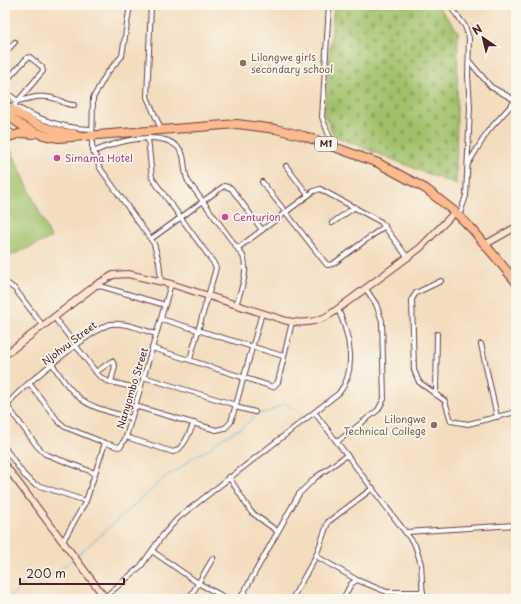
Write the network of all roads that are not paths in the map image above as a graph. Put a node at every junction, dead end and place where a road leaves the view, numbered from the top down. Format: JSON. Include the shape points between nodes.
{"nodes":[{"id":1,"x":130,"y":5,"type":"edge"},
{"id":2,"x":151,"y":5,"type":"edge"},
{"id":3,"x":329,"y":5,"type":"edge"},
{"id":4,"x":449,"y":5,"type":"edge"},
{"id":5,"x":15,"y":42,"type":"dead end"},
{"id":6,"x":5,"y":53,"type":"edge"},
{"id":7,"x":469,"y":61,"type":"junction"},
{"id":8,"x":5,"y":82,"type":"edge"},
{"id":9,"x":5,"y":92,"type":"edge"},
{"id":10,"x":516,"y":100,"type":"edge"},
{"id":11,"x":18,"y":101,"type":"junction"},
{"id":12,"x":74,"y":106,"type":"dead end"},
{"id":13,"x":9,"y":110,"type":"edge"},
{"id":14,"x":25,"y":118,"type":"junction"},
{"id":15,"x":21,"y":126,"type":"junction"},
{"id":16,"x":161,"y":130,"type":"junction"},
{"id":17,"x":90,"y":133,"type":"junction"},
{"id":18,"x":7,"y":134,"type":"edge"},
{"id":19,"x":53,"y":137,"type":"junction"},
{"id":20,"x":148,"y":138,"type":"junction"},
{"id":21,"x":333,"y":146,"type":"junction"},
{"id":22,"x":93,"y":152,"type":"junction"},
{"id":23,"x":286,"y":166,"type":"dead end"},
{"id":24,"x":467,"y":166,"type":"junction"},
{"id":25,"x":262,"y":182,"type":"dead end"},
{"id":26,"x":308,"y":195,"type":"junction"},
{"id":27,"x":203,"y":201,"type":"junction"},
{"id":28,"x":355,"y":207,"type":"junction"},
{"id":29,"x":286,"y":213,"type":"junction"},
{"id":30,"x":457,"y":214,"type":"junction"},
{"id":31,"x":180,"y":218,"type":"junction"},
{"id":32,"x":332,"y":223,"type":"dead end"},
{"id":33,"x":385,"y":226,"type":"junction"},
{"id":34,"x":516,"y":227,"type":"edge"},
{"id":35,"x":262,"y":230,"type":"junction"},
{"id":36,"x":150,"y":239,"type":"junction"},
{"id":37,"x":486,"y":244,"type":"junction"},
{"id":38,"x":238,"y":248,"type":"junction"},
{"id":39,"x":408,"y":258,"type":"junction"},
{"id":40,"x":161,"y":281,"type":"junction"},
{"id":41,"x":441,"y":281,"type":"dead end"},
{"id":42,"x":5,"y":282,"type":"edge"},
{"id":43,"x":516,"y":282,"type":"edge"},
{"id":44,"x":171,"y":284,"type":"junction"},
{"id":45,"x":96,"y":285,"type":"junction"},
{"id":46,"x":366,"y":289,"type":"junction"},
{"id":47,"x":208,"y":297,"type":"junction"},
{"id":48,"x":165,"y":305,"type":"junction"},
{"id":49,"x":236,"y":305,"type":"junction"},
{"id":50,"x":338,"y":309,"type":"junction"},
{"id":51,"x":262,"y":313,"type":"junction"},
{"id":52,"x":54,"y":317,"type":"junction"},
{"id":53,"x":161,"y":319,"type":"junction"},
{"id":54,"x":292,"y":322,"type":"junction"},
{"id":55,"x":43,"y":326,"type":"junction"},
{"id":56,"x":198,"y":330,"type":"junction"},
{"id":57,"x":156,"y":334,"type":"junction"},
{"id":58,"x":437,"y":334,"type":"dead end"},
{"id":59,"x":481,"y":344,"type":"dead end"},
{"id":60,"x":76,"y":346,"type":"junction"},
{"id":61,"x":252,"y":347,"type":"junction"},
{"id":62,"x":152,"y":348,"type":"junction"},
{"id":63,"x":5,"y":355,"type":"edge"},
{"id":64,"x":283,"y":356,"type":"junction"},
{"id":65,"x":190,"y":359,"type":"junction"},
{"id":66,"x":53,"y":365,"type":"junction"},
{"id":67,"x":96,"y":372,"type":"junction"},
{"id":68,"x":244,"y":376,"type":"junction"},
{"id":69,"x":143,"y":377,"type":"junction"},
{"id":70,"x":111,"y":382,"type":"junction"},
{"id":71,"x":29,"y":384,"type":"junction"},
{"id":72,"x":140,"y":389,"type":"junction"},
{"id":73,"x":436,"y":395,"type":"junction"},
{"id":74,"x":135,"y":406,"type":"junction"},
{"id":75,"x":236,"y":406,"type":"junction"},
{"id":76,"x":7,"y":408,"type":"edge"},
{"id":77,"x":255,"y":412,"type":"dead end"},
{"id":78,"x":516,"y":412,"type":"edge"},
{"id":79,"x":315,"y":413,"type":"junction"},
{"id":80,"x":497,"y":417,"type":"junction"},
{"id":81,"x":131,"y":418,"type":"junction"},
{"id":82,"x":194,"y":423,"type":"junction"},
{"id":83,"x":126,"y":436,"type":"junction"},
{"id":84,"x":337,"y":442,"type":"junction"},
{"id":85,"x":105,"y":443,"type":"junction"},
{"id":86,"x":5,"y":448,"type":"edge"},
{"id":87,"x":347,"y":455,"type":"junction"},
{"id":88,"x":5,"y":465,"type":"edge"},
{"id":89,"x":95,"y":473,"type":"junction"},
{"id":90,"x":229,"y":477,"type":"junction"},
{"id":91,"x":373,"y":488,"type":"junction"},
{"id":92,"x":86,"y":501,"type":"junction"},
{"id":93,"x":516,"y":525,"type":"edge"},
{"id":94,"x":277,"y":531,"type":"junction"},
{"id":95,"x":406,"y":532,"type":"junction"},
{"id":96,"x":63,"y":541,"type":"junction"},
{"id":97,"x":152,"y":551,"type":"junction"},
{"id":98,"x":316,"y":556,"type":"junction"},
{"id":99,"x":213,"y":558,"type":"dead end"},
{"id":100,"x":357,"y":580,"type":"junction"},
{"id":101,"x":198,"y":583,"type":"junction"},
{"id":102,"x":423,"y":592,"type":"junction"},
{"id":103,"x":106,"y":598,"type":"edge"},
{"id":104,"x":189,"y":599,"type":"edge"},
{"id":105,"x":228,"y":599,"type":"edge"},
{"id":106,"x":240,"y":599,"type":"edge"},
{"id":107,"x":292,"y":599,"type":"edge"},
{"id":108,"x":343,"y":599,"type":"edge"},
{"id":109,"x":423,"y":599,"type":"edge"}],
"edges":[{"from":1,"to":17,"type":"street","via":[[122,56],[107,73],[93,98]]},
{"from":2,"to":16,"type":"street","via":[[146,98]]},
{"from":3,"to":21,"type":"street","via":[[322,117]]},
{"from":4,"to":7,"type":"street","via":[[468,33]]},
{"from":5,"to":6,"type":"street"},
{"from":7,"to":10,"type":"street","via":[[491,87]]},
{"from":7,"to":24,"type":"street"},
{"from":8,"to":11,"type":"street","via":[[27,58],[30,57],[42,67],[43,71]]},
{"from":9,"to":11,"type":"street"},
{"from":10,"to":24,"type":"street","via":[[488,131]]},
{"from":11,"to":12,"type":"street","via":[[45,96]]},
{"from":11,"to":13,"type":"street"},
{"from":13,"to":14,"type":"highway","number":"M1"},
{"from":13,"to":15,"type":"highway","number":"M1"},
{"from":13,"to":17,"type":"street"},
{"from":13,"to":18,"type":"highway","via":[[13,126]]},
{"from":14,"to":15,"type":"street"},
{"from":14,"to":17,"type":"highway","number":"M1","via":[[57,130]]},
{"from":15,"to":18,"type":"street"},
{"from":15,"to":19,"type":"highway","number":"M1"},
{"from":16,"to":17,"type":"highway","number":"M1"},
{"from":16,"to":21,"type":"highway","number":"M1","via":[[248,124],[276,129]]},
{"from":17,"to":19,"type":"highway","number":"M1","via":[[68,138]]},
{"from":17,"to":22,"type":"street"},
{"from":18,"to":19,"type":"highway","number":"M1","via":[[25,133]]},
{"from":20,"to":22,"type":"street","via":[[108,145]]},
{"from":20,"to":27,"type":"street","via":[[167,140],[180,150],[186,178]]},
{"from":20,"to":31,"type":"street","via":[[152,178]]},
{"from":21,"to":30,"type":"highway","number":"M1","via":[[398,173],[426,189]]},
{"from":22,"to":36,"type":"street","via":[[100,168]]},
{"from":23,"to":26,"type":"street"},
{"from":24,"to":30,"type":"street","via":[[466,196]]},
{"from":25,"to":29,"type":"street"},
{"from":26,"to":28,"type":"street","via":[[320,189]]},
{"from":26,"to":29,"type":"street"},
{"from":27,"to":31,"type":"street"},
{"from":27,"to":35,"type":"street","via":[[221,187],[229,186]]},
{"from":27,"to":38,"type":"street"},
{"from":28,"to":32,"type":"street"},
{"from":28,"to":33,"type":"street"},
{"from":29,"to":33,"type":"street","via":[[324,263],[330,266]]},
{"from":29,"to":35,"type":"street"},
{"from":30,"to":37,"type":"highway","number":"M1"},
{"from":30,"to":39,"type":"street"},
{"from":31,"to":36,"type":"street"},
{"from":31,"to":47,"type":"street","via":[[215,265],[216,272]]},
{"from":33,"to":39,"type":"street"},
{"from":34,"to":37,"type":"street"},
{"from":35,"to":38,"type":"street"},
{"from":36,"to":40,"type":"street","via":[[158,256]]},
{"from":37,"to":43,"type":"highway","number":"M1"},
{"from":38,"to":49,"type":"street","via":[[246,268]]},
{"from":39,"to":46,"type":"street"},
{"from":40,"to":44,"type":"street"},
{"from":40,"to":45,"type":"street","via":[[123,274],[107,278]]},
{"from":41,"to":73,"type":"street","via":[[416,293],[412,302],[414,370],[419,382]]},
{"from":42,"to":55,"type":"street","via":[[15,289]]},
{"from":44,"to":47,"type":"street"},
{"from":44,"to":48,"type":"street","name":"Nanyombo Street"},
{"from":45,"to":48,"type":"street"},
{"from":45,"to":52,"type":"street"},
{"from":46,"to":50,"type":"street"},
{"from":46,"to":84,"type":"street","via":[[376,304],[382,321],[384,399],[378,410]]},
{"from":47,"to":49,"type":"street"},
{"from":47,"to":56,"type":"street"},
{"from":48,"to":53,"type":"street","name":"Nanyombo Street"},
{"from":49,"to":51,"type":"street"},
{"from":50,"to":54,"type":"street","via":[[313,322]]},
{"from":50,"to":79,"type":"street","via":[[348,339],[348,376],[339,393]]},
{"from":51,"to":54,"type":"street"},
{"from":51,"to":61,"type":"street"},
{"from":52,"to":55,"type":"street"},
{"from":52,"to":60,"type":"street"},
{"from":53,"to":56,"type":"street"},
{"from":53,"to":57,"type":"street","name":"Nanyombo Street"},
{"from":54,"to":64,"type":"street"},
{"from":55,"to":63,"type":"street"},
{"from":56,"to":61,"type":"street"},
{"from":56,"to":65,"type":"street"},
{"from":57,"to":60,"type":"street","name":"Njohvu Street","via":[[121,324],[110,324],[100,328]]},
{"from":57,"to":62,"type":"street","name":"Nanyombo Street"},
{"from":58,"to":73,"type":"street"},
{"from":59,"to":80,"type":"street"},
{"from":60,"to":66,"type":"street","name":"Njohvu Street"},
{"from":60,"to":67,"type":"street"},
{"from":61,"to":64,"type":"street"},
{"from":61,"to":68,"type":"street"},
{"from":62,"to":65,"type":"street"},
{"from":62,"to":69,"type":"street","name":"Nanyombo Street"},
{"from":64,"to":68,"type":"street","via":[[275,386]]},
{"from":65,"to":68,"type":"street"},
{"from":66,"to":71,"type":"street","name":"Njohvu Street"},
{"from":66,"to":81,"type":"street","via":[[82,401],[92,407]]},
{"from":67,"to":70,"type":"street"},
{"from":67,"to":70,"type":"street","via":[[112,361],[116,366]]},
{"from":68,"to":75,"type":"street"},
{"from":69,"to":72,"type":"street","name":"Nanyombo Street"},
{"from":69,"to":75,"type":"street"},
{"from":70,"to":72,"type":"street"},
{"from":71,"to":76,"type":"street","name":"Njohvu Street","via":[[15,396]]},
{"from":71,"to":85,"type":"street","via":[[65,427]]},
{"from":72,"to":74,"type":"street","name":"Nanyombo Street"},
{"from":73,"to":80,"type":"street","via":[[446,403],[448,417],[451,420],[468,424]]},
{"from":74,"to":81,"type":"street","name":"Nanyombo Street"},
{"from":74,"to":82,"type":"street"},
{"from":75,"to":77,"type":"street"},
{"from":75,"to":82,"type":"street","via":[[231,422],[225,428],[216,430]]},
{"from":76,"to":89,"type":"street","via":[[44,454]]},
{"from":78,"to":80,"type":"street"},
{"from":79,"to":84,"type":"street"},
{"from":79,"to":90,"type":"street"},
{"from":81,"to":83,"type":"street","name":"Nanyombo Street"},
{"from":82,"to":83,"type":"street","via":[[182,445],[173,452]]},
{"from":83,"to":85,"type":"street","name":"Nanyombo Street","via":[[120,446]]},
{"from":84,"to":87,"type":"street"},
{"from":85,"to":89,"type":"street"},
{"from":86,"to":92,"type":"street","via":[[24,475],[34,484]]},
{"from":87,"to":91,"type":"street"},
{"from":87,"to":94,"type":"street","via":[[308,484],[299,494]]},
{"from":88,"to":96,"type":"street"},
{"from":89,"to":92,"type":"street"},
{"from":90,"to":94,"type":"street","via":[[251,512]]},
{"from":90,"to":97,"type":"street","via":[[172,523]]},
{"from":91,"to":95,"type":"street"},
{"from":91,"to":98,"type":"street","via":[[330,519]]},
{"from":92,"to":96,"type":"street"},
{"from":93,"to":95,"type":"street"},
{"from":94,"to":106,"type":"street"},
{"from":95,"to":102,"type":"street","via":[[419,554]]},
{"from":96,"to":103,"type":"street"},
{"from":97,"to":101,"type":"street"},
{"from":97,"to":103,"type":"street","via":[[138,569]]},
{"from":98,"to":100,"type":"street"},
{"from":98,"to":107,"type":"street"},
{"from":99,"to":101,"type":"street"},
{"from":100,"to":102,"type":"street","via":[[387,592]]},
{"from":100,"to":108,"type":"street","via":[[351,584]]},
{"from":101,"to":104,"type":"street"},
{"from":101,"to":105,"type":"street"},
{"from":102,"to":109,"type":"street"}]}
